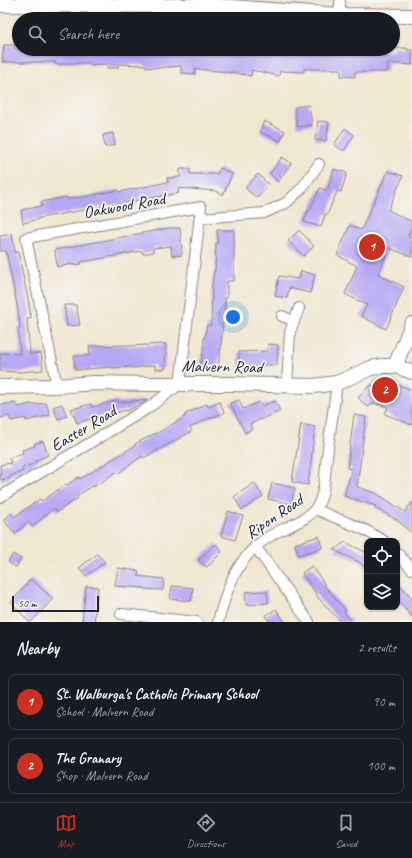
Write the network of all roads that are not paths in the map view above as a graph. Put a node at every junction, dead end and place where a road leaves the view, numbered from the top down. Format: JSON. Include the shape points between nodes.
{"nodes":[{"id":1,"x":340,"y":0,"type":"edge"},
{"id":2,"x":215,"y":3,"type":"edge"},
{"id":3,"x":0,"y":5,"type":"edge"},
{"id":4,"x":302,"y":12,"type":"edge"},
{"id":5,"x":340,"y":12,"type":"edge"},
{"id":6,"x":400,"y":16,"type":"edge"},
{"id":7,"x":412,"y":16,"type":"edge"},
{"id":8,"x":319,"y":164,"type":"dead end"},
{"id":9,"x":200,"y":218,"type":"junction"},
{"id":10,"x":299,"y":308,"type":"dead end"},
{"id":11,"x":282,"y":316,"type":"dead end"},
{"id":12,"x":294,"y":321,"type":"junction"},
{"id":13,"x":412,"y":324,"type":"edge"},
{"id":14,"x":395,"y":366,"type":"junction"},
{"id":15,"x":412,"y":372,"type":"edge"},
{"id":16,"x":337,"y":383,"type":"junction"},
{"id":17,"x":180,"y":384,"type":"junction"},
{"id":18,"x":286,"y":385,"type":"junction"},
{"id":19,"x":57,"y":386,"type":"junction"},
{"id":20,"x":0,"y":387,"type":"edge"},
{"id":21,"x":0,"y":497,"type":"edge"},
{"id":22,"x":315,"y":509,"type":"junction"},
{"id":23,"x":379,"y":538,"type":"edge"},
{"id":24,"x":255,"y":546,"type":"junction"},
{"id":25,"x":400,"y":556,"type":"edge"},
{"id":26,"x":412,"y":569,"type":"edge"},
{"id":27,"x":121,"y":614,"type":"dead end"},
{"id":28,"x":196,"y":622,"type":"edge"},
{"id":29,"x":218,"y":622,"type":"edge"},
{"id":30,"x":309,"y":622,"type":"edge"}],
"edges":[{"from":1,"to":5,"type":"street"},
{"from":2,"to":3,"type":"street"},
{"from":2,"to":4,"type":"street"},
{"from":6,"to":7,"type":"street"},
{"from":8,"to":9,"type":"street","via":[[302,188],[286,203],[264,213]]},
{"from":9,"to":17,"type":"street"},
{"from":9,"to":19,"type":"street","name":"Oakwood Road","via":[[201,207],[26,238]]},
{"from":10,"to":12,"type":"street"},
{"from":11,"to":12,"type":"street"},
{"from":12,"to":18,"type":"street","via":[[290,332]]},
{"from":13,"to":14,"type":"street"},
{"from":14,"to":15,"type":"street"},
{"from":14,"to":16,"type":"street","name":"Malvern Road","via":[[371,368]]},
{"from":16,"to":18,"type":"street","name":"Malvern Road","via":[[313,386]]},
{"from":16,"to":22,"type":"street","name":"Ripon Road","via":[[322,492]]},
{"from":17,"to":18,"type":"street","name":"Malvern Road"},
{"from":17,"to":19,"type":"street","name":"Malvern Road","via":[[93,383]]},
{"from":17,"to":21,"type":"street","name":"Easter Road","via":[[148,408]]},
{"from":19,"to":20,"type":"street","name":"Malvern Road"},
{"from":22,"to":23,"type":"street"},
{"from":22,"to":24,"type":"street","name":"Ripon Road"},
{"from":24,"to":29,"type":"street","name":"Ripon Road","via":[[237,567]]},
{"from":24,"to":30,"type":"street"},
{"from":25,"to":26,"type":"street"},
{"from":27,"to":28,"type":"street"}]}
